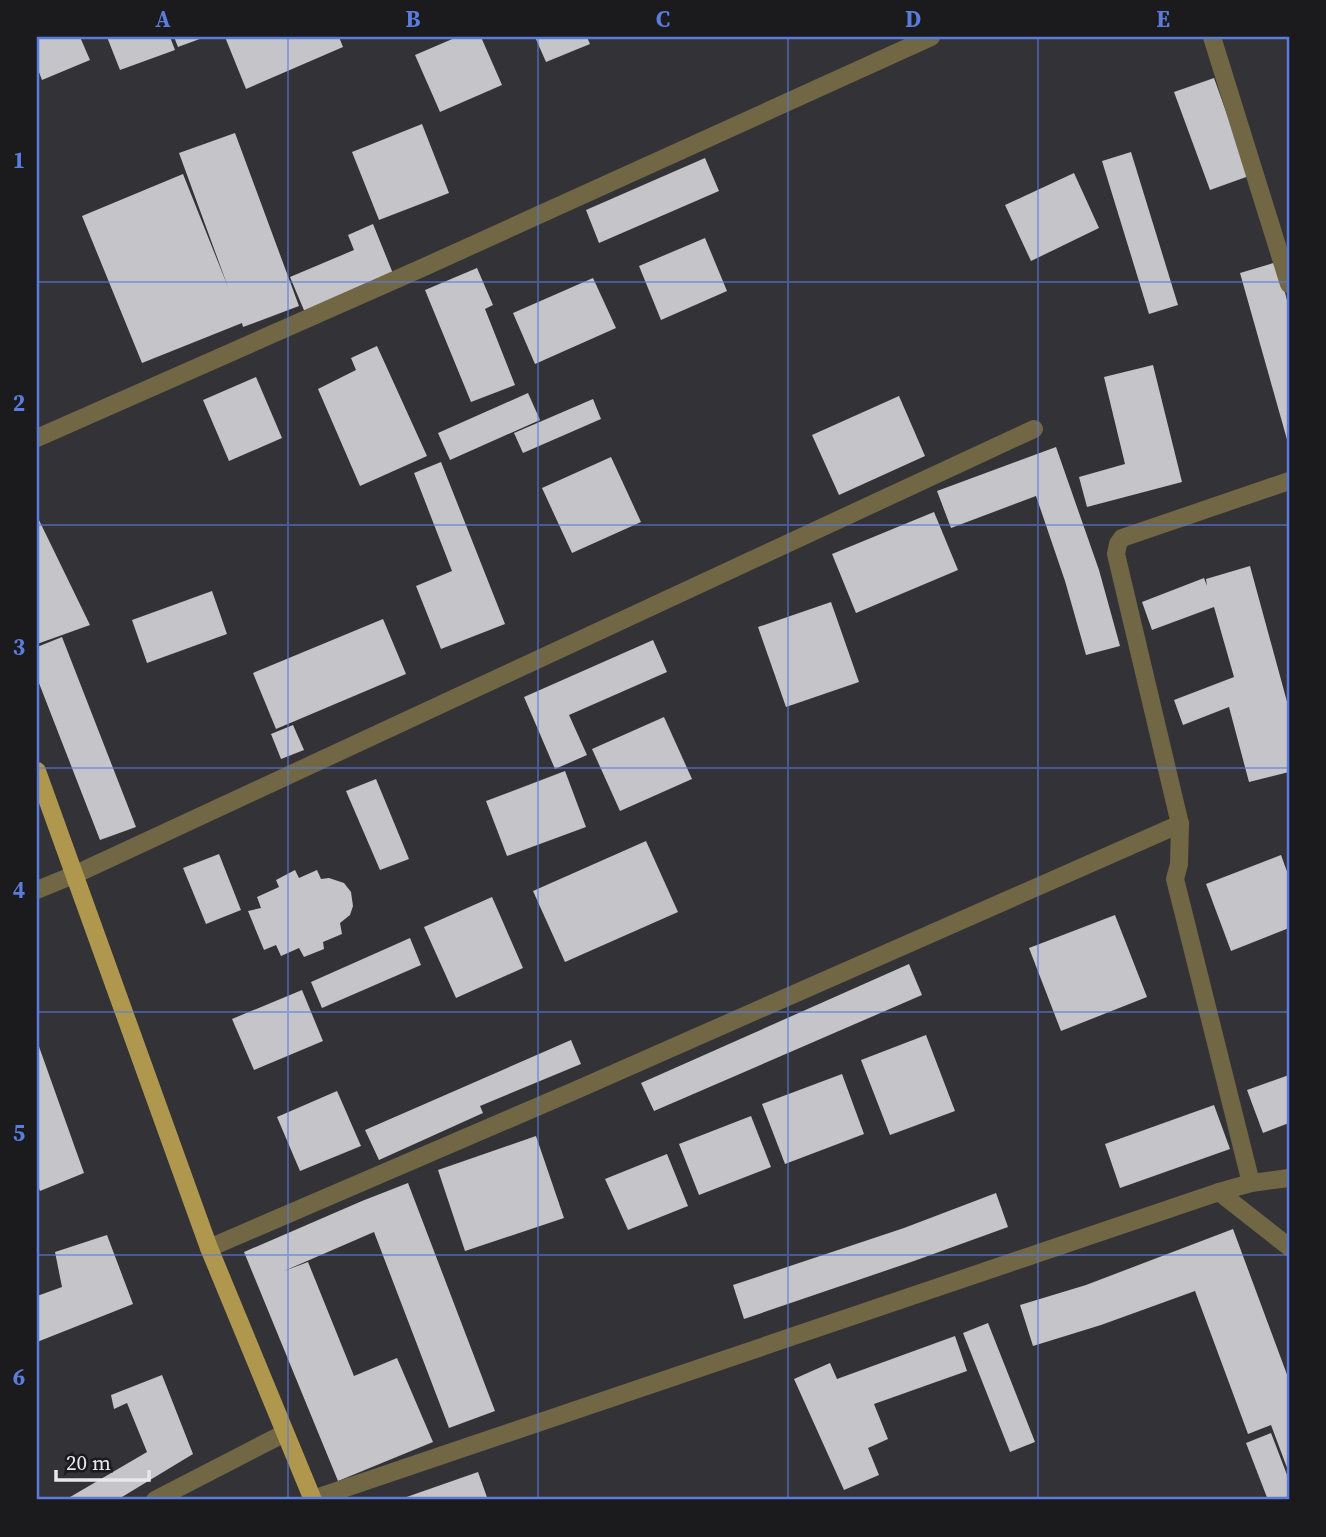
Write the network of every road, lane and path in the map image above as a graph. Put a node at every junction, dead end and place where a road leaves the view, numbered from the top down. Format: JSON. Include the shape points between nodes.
{"nodes":[{"id":1,"x":931,"y":37,"type":"edge"},
{"id":2,"x":1212,"y":37,"type":"edge"},
{"id":3,"x":1289,"y":284,"type":"edge"},
{"id":4,"x":1034,"y":429,"type":"dead end"},
{"id":5,"x":37,"y":438,"type":"edge"},
{"id":6,"x":1289,"y":481,"type":"edge"},
{"id":7,"x":37,"y":771,"type":"edge"},
{"id":8,"x":1180,"y":824,"type":"junction"},
{"id":9,"x":76,"y":874,"type":"junction"},
{"id":10,"x":37,"y":890,"type":"edge"},
{"id":11,"x":1289,"y":1178,"type":"edge"},
{"id":12,"x":1251,"y":1183,"type":"junction"},
{"id":13,"x":1219,"y":1192,"type":"junction"},
{"id":14,"x":1289,"y":1247,"type":"edge"},
{"id":15,"x":209,"y":1248,"type":"junction"},
{"id":16,"x":285,"y":1433,"type":"junction"},
{"id":17,"x":155,"y":1500,"type":"edge"},
{"id":18,"x":313,"y":1500,"type":"edge"}],
"edges":[{"from":1,"to":5,"type":"street"},
{"from":2,"to":3,"type":"street"},
{"from":4,"to":9,"type":"street"},
{"from":6,"to":8,"type":"street","via":[[1122,538],[1118,544],[1116,554]]},
{"from":7,"to":9,"type":"main road"},
{"from":8,"to":12,"type":"street","via":[[1175,880]]},
{"from":8,"to":15,"type":"street"},
{"from":9,"to":10,"type":"street"},
{"from":9,"to":15,"type":"main road"},
{"from":11,"to":12,"type":"street"},
{"from":12,"to":13,"type":"street"},
{"from":13,"to":14,"type":"street"},
{"from":13,"to":18,"type":"street"},
{"from":15,"to":16,"type":"main road"},
{"from":16,"to":17,"type":"street"},
{"from":16,"to":18,"type":"main road"}]}
